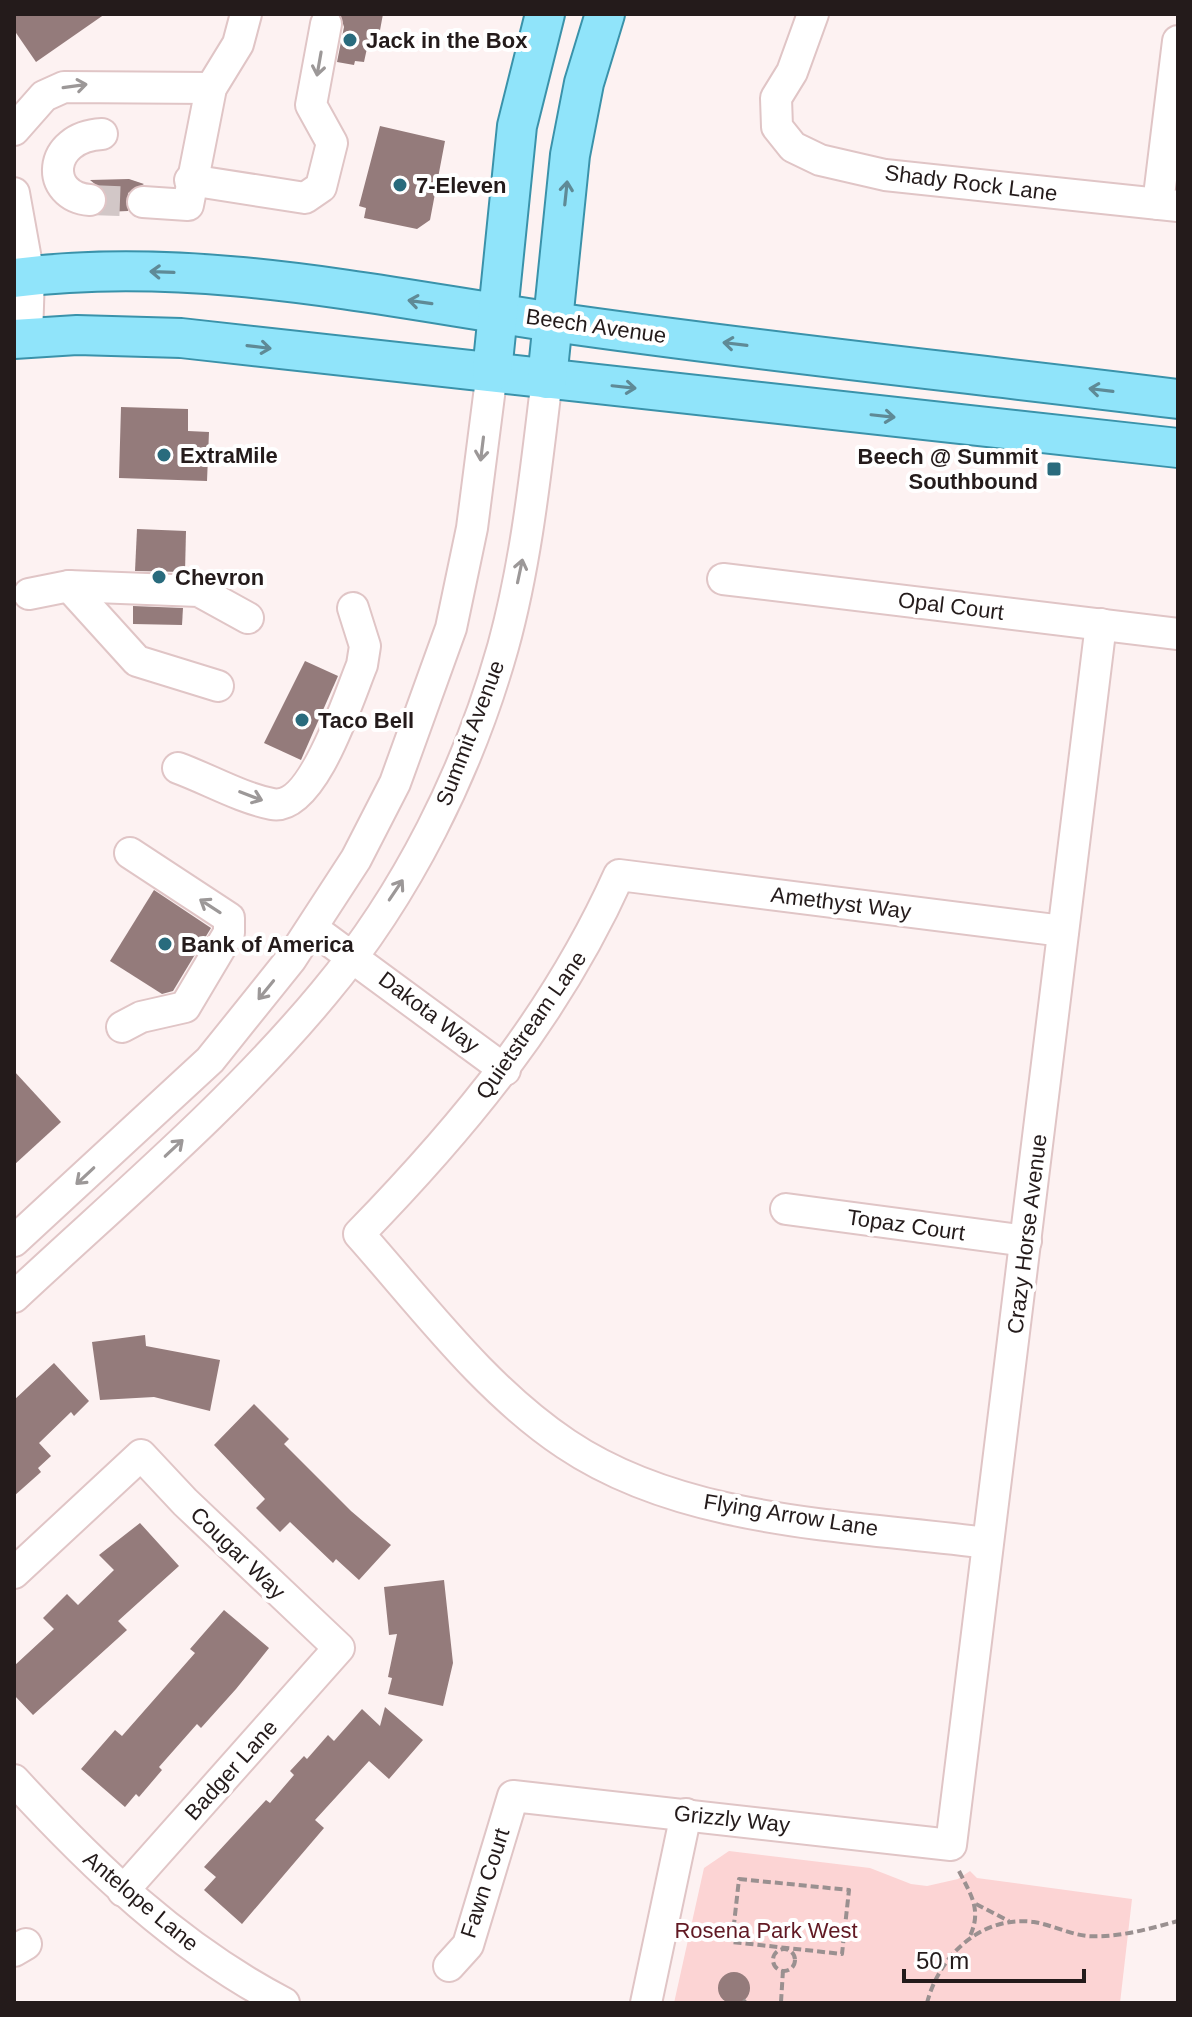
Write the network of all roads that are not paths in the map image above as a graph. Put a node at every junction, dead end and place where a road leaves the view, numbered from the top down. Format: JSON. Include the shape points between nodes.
{"nodes":[{"id":1,"x":246,"y":14,"type":"edge"},
{"id":2,"x":545,"y":14,"type":"edge"},
{"id":3,"x":605,"y":14,"type":"edge"},
{"id":4,"x":813,"y":14,"type":"edge"},
{"id":5,"x":326,"y":24,"type":"dead end"},
{"id":6,"x":1178,"y":41,"type":"edge"},
{"id":7,"x":211,"y":88,"type":"junction"},
{"id":8,"x":14,"y":130,"type":"edge"},
{"id":9,"x":102,"y":134,"type":"dead end"},
{"id":10,"x":189,"y":192,"type":"junction"},
{"id":11,"x":14,"y":193,"type":"edge"},
{"id":12,"x":90,"y":200,"type":"tunnel mouth"},
{"id":13,"x":143,"y":202,"type":"tunnel mouth"},
{"id":14,"x":1168,"y":205,"type":"edge"},
{"id":15,"x":22,"y":277,"type":"edge"},
{"id":16,"x":498,"y":312,"type":"junction"},
{"id":17,"x":554,"y":322,"type":"junction"},
{"id":18,"x":18,"y":329,"type":"edge"},
{"id":19,"x":492,"y":372,"type":"junction"},
{"id":20,"x":547,"y":379,"type":"junction"},
{"id":21,"x":1178,"y":399,"type":"edge"},
{"id":22,"x":1178,"y":448,"type":"edge"},
{"id":23,"x":723,"y":579,"type":"dead end"},
{"id":24,"x":69,"y":586,"type":"junction"},
{"id":25,"x":29,"y":594,"type":"dead end"},
{"id":26,"x":353,"y":608,"type":"dead end"},
{"id":27,"x":248,"y":618,"type":"dead end"},
{"id":28,"x":1101,"y":624,"type":"junction"},
{"id":29,"x":1178,"y":634,"type":"edge"},
{"id":30,"x":218,"y":686,"type":"dead end"},
{"id":31,"x":178,"y":768,"type":"dead end"},
{"id":32,"x":130,"y":853,"type":"dead end"},
{"id":33,"x":619,"y":875,"type":"joint"},
{"id":34,"x":312,"y":928,"type":"junction"},
{"id":35,"x":1063,"y":931,"type":"junction"},
{"id":36,"x":353,"y":955,"type":"junction"},
{"id":37,"x":122,"y":1027,"type":"dead end"},
{"id":38,"x":505,"y":1070,"type":"junction"},
{"id":39,"x":786,"y":1209,"type":"dead end"},
{"id":40,"x":359,"y":1234,"type":"joint"},
{"id":41,"x":14,"y":1241,"type":"edge"},
{"id":42,"x":1026,"y":1241,"type":"junction"},
{"id":43,"x":14,"y":1297,"type":"edge"},
{"id":44,"x":987,"y":1543,"type":"junction"},
{"id":45,"x":14,"y":1573,"type":"edge"},
{"id":46,"x":339,"y":1648,"type":"joint"},
{"id":47,"x":14,"y":1780,"type":"edge"},
{"id":48,"x":513,"y":1796,"type":"joint"},
{"id":49,"x":686,"y":1814,"type":"junction"},
{"id":50,"x":955,"y":1858,"type":"joint"},
{"id":51,"x":123,"y":1891,"type":"junction"},
{"id":52,"x":449,"y":1966,"type":"dead end"},
{"id":53,"x":284,"y":2003,"type":"edge"},
{"id":54,"x":646,"y":2003,"type":"edge"}],
"edges":[{"from":1,"to":7,"type":"street","via":[[238,44]]},
{"from":2,"to":16,"type":"main road","via":[[517,126]]},
{"from":17,"to":3,"type":"main road","name":"Summit Avenue","one_way":true,"via":[[570,155]]},
{"from":4,"to":14,"type":"street","name":"Shady Rock Lane","via":[[792,72],[776,98],[777,127],[793,147],[820,160],[885,175]]},
{"from":5,"to":10,"type":"street","one_way":true,"via":[[311,105],[332,143],[321,187],[305,198]]},
{"from":6,"to":14,"type":"street"},
{"from":8,"to":7,"type":"street","one_way":true,"via":[[36,103],[64,87]]},
{"from":7,"to":10,"type":"street"},
{"from":9,"to":12,"type":"street","via":[[82,135],[69,143],[60,164],[66,192],[74,199]]},
{"from":10,"to":13,"type":"street"},
{"from":11,"to":15,"type":"street"},
{"from":16,"to":15,"type":"main road","name":"Beech Avenue","one_way":true,"via":[[243,277],[159,271]]},
{"from":15,"to":18,"type":"street"},
{"from":16,"to":17,"type":"main road","name":"Beech Avenue"},
{"from":16,"to":19,"type":"main road"},
{"from":17,"to":20,"type":"main road","name":"Summit Avenue"},
{"from":21,"to":17,"type":"main road","name":"Beech Avenue","one_way":true},
{"from":18,"to":19,"type":"main road","one_way":true,"via":[[181,338]]},
{"from":19,"to":20,"type":"main road"},
{"from":19,"to":34,"type":"street","one_way":true,"via":[[472,528],[451,628],[395,783]]},
{"from":20,"to":22,"type":"main road","one_way":true},
{"from":36,"to":20,"type":"street","name":"Summit Avenue","one_way":true,"via":[[416,860],[461,766],[503,647],[523,555]]},
{"from":23,"to":28,"type":"street","name":"Opal Court"},
{"from":24,"to":25,"type":"street"},
{"from":24,"to":27,"type":"street","via":[[199,591]]},
{"from":24,"to":30,"type":"street","via":[[137,661]]},
{"from":31,"to":26,"type":"street","one_way":true,"via":[[274,805],[297,798],[313,777],[362,665],[365,646]]},
{"from":28,"to":29,"type":"street","name":"Opal Court"},
{"from":28,"to":35,"type":"street","name":"Crazy Horse Avenue"},
{"from":37,"to":32,"type":"street","one_way":true,"via":[[185,1007],[229,933],[229,918]]},
{"from":33,"to":35,"type":"street","name":"Amethyst Way"},
{"from":33,"to":38,"type":"street","name":"Quietstream Lane","via":[[590,940]]},
{"from":34,"to":36,"type":"street","name":"Dakota Way"},
{"from":34,"to":41,"type":"street","one_way":true,"via":[[210,1060]]},
{"from":35,"to":42,"type":"street","name":"Crazy Horse Avenue"},
{"from":36,"to":38,"type":"street","name":"Dakota Way"},
{"from":43,"to":36,"type":"street","name":"Summit Avenue","one_way":true,"via":[[236,1091]]},
{"from":38,"to":40,"type":"street","name":"Quietstream Lane","via":[[437,1153]]},
{"from":39,"to":42,"type":"street","name":"Topaz Court"},
{"from":40,"to":44,"type":"street","name":"Flying Arrow Lane","via":[[492,1382],[566,1444],[603,1465],[680,1496],[741,1512]]},
{"from":42,"to":44,"type":"street","name":"Crazy Horse Avenue"},
{"from":44,"to":50,"type":"street","name":"Crazy Horse Avenue"},
{"from":45,"to":46,"type":"street","name":"Cougar Way","via":[[141,1455]]},
{"from":46,"to":51,"type":"street","name":"Badger Lane"},
{"from":47,"to":51,"type":"street","name":"Antelope Lane"},
{"from":48,"to":49,"type":"street","name":"Grizzly Way"},
{"from":48,"to":52,"type":"street","name":"Fawn Court","via":[[468,1945]]},
{"from":49,"to":50,"type":"street","name":"Grizzly Way"},
{"from":49,"to":54,"type":"street"},
{"from":51,"to":53,"type":"street","name":"Antelope Lane","via":[[208,1958]]}]}
